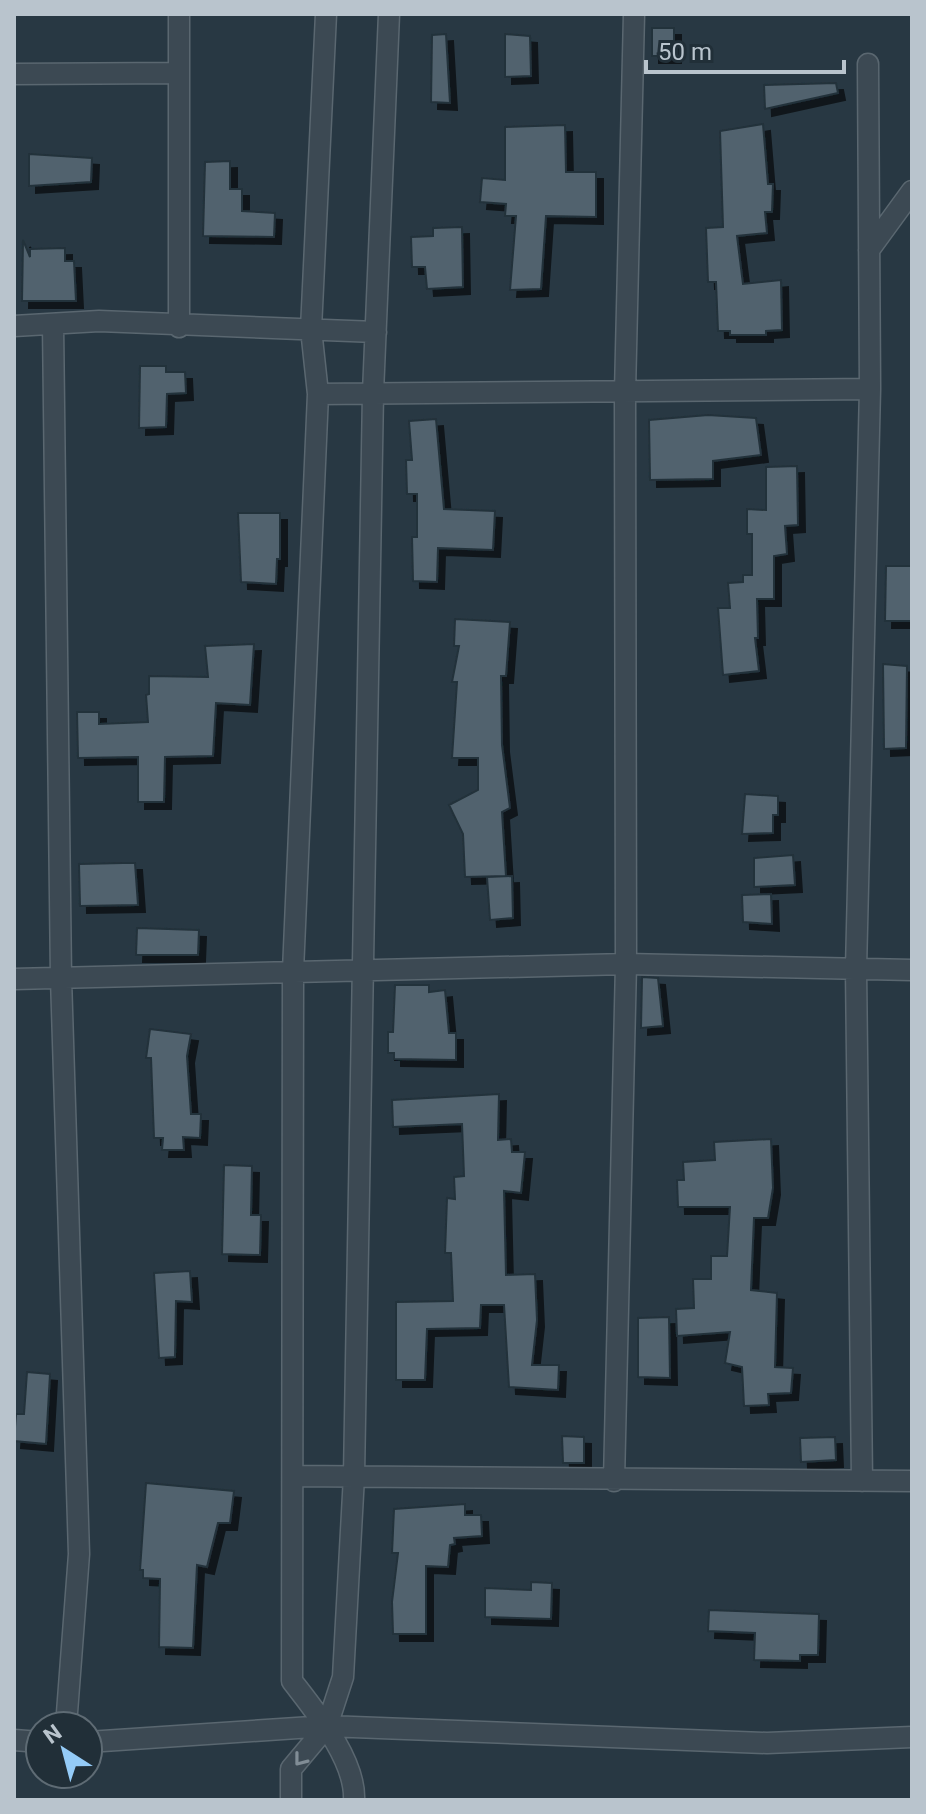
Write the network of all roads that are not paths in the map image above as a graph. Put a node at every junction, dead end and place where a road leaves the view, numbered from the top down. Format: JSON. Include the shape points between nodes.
{"nodes":[{"id":1,"x":179,"y":14,"type":"edge"},
{"id":2,"x":326,"y":14,"type":"edge"},
{"id":3,"x":389,"y":14,"type":"edge"},
{"id":4,"x":634,"y":14,"type":"edge"},
{"id":5,"x":868,"y":64,"type":"dead end"},
{"id":6,"x":178,"y":73,"type":"junction"},
{"id":7,"x":14,"y":74,"type":"edge"},
{"id":8,"x":912,"y":191,"type":"edge"},
{"id":9,"x":869,"y":250,"type":"junction"},
{"id":10,"x":53,"y":325,"type":"junction"},
{"id":11,"x":14,"y":326,"type":"edge"},
{"id":12,"x":179,"y":327,"type":"junction"},
{"id":13,"x":311,"y":329,"type":"junction"},
{"id":14,"x":376,"y":332,"type":"junction"},
{"id":15,"x":870,"y":389,"type":"junction"},
{"id":16,"x":625,"y":392,"type":"junction"},
{"id":17,"x":373,"y":393,"type":"junction"},
{"id":18,"x":318,"y":394,"type":"junction"},
{"id":19,"x":626,"y":964,"type":"junction"},
{"id":20,"x":856,"y":969,"type":"junction"},
{"id":21,"x":360,"y":970,"type":"junction"},
{"id":22,"x":912,"y":970,"type":"edge"},
{"id":23,"x":293,"y":971,"type":"junction"},
{"id":24,"x":61,"y":978,"type":"junction"},
{"id":25,"x":14,"y":979,"type":"edge"},
{"id":26,"x":294,"y":1476,"type":"junction"},
{"id":27,"x":354,"y":1476,"type":"junction"},
{"id":28,"x":614,"y":1481,"type":"junction"},
{"id":29,"x":862,"y":1481,"type":"junction"},
{"id":30,"x":912,"y":1481,"type":"edge"},
{"id":31,"x":67,"y":1710,"type":"edge"},
{"id":32,"x":327,"y":1726,"type":"junction"},
{"id":33,"x":912,"y":1737,"type":"edge"},
{"id":34,"x":104,"y":1741,"type":"edge"},
{"id":35,"x":291,"y":1800,"type":"edge"},
{"id":36,"x":354,"y":1800,"type":"edge"}],
"edges":[{"from":1,"to":6,"type":"street"},
{"from":2,"to":13,"type":"street"},
{"from":3,"to":14,"type":"street"},
{"from":4,"to":16,"type":"street"},
{"from":5,"to":9,"type":"street"},
{"from":6,"to":7,"type":"street"},
{"from":6,"to":12,"type":"street"},
{"from":8,"to":9,"type":"street"},
{"from":9,"to":15,"type":"street"},
{"from":10,"to":11,"type":"street"},
{"from":10,"to":12,"type":"street","via":[[99,321]]},
{"from":10,"to":24,"type":"street"},
{"from":12,"to":13,"type":"street"},
{"from":13,"to":14,"type":"street"},
{"from":13,"to":18,"type":"street"},
{"from":14,"to":17,"type":"street"},
{"from":15,"to":16,"type":"street"},
{"from":15,"to":20,"type":"street"},
{"from":16,"to":17,"type":"street"},
{"from":16,"to":19,"type":"street"},
{"from":17,"to":18,"type":"street"},
{"from":17,"to":21,"type":"street"},
{"from":18,"to":23,"type":"street"},
{"from":19,"to":20,"type":"street"},
{"from":19,"to":21,"type":"street"},
{"from":19,"to":28,"type":"street"},
{"from":20,"to":22,"type":"street"},
{"from":20,"to":29,"type":"street"},
{"from":21,"to":23,"type":"street"},
{"from":21,"to":27,"type":"street"},
{"from":23,"to":24,"type":"street"},
{"from":23,"to":26,"type":"street"},
{"from":24,"to":25,"type":"street"},
{"from":24,"to":31,"type":"street","via":[[79,1554]]},
{"from":26,"to":27,"type":"street"},
{"from":26,"to":32,"type":"street","via":[[292,1681]]},
{"from":27,"to":28,"type":"street"},
{"from":27,"to":32,"type":"street","via":[[343,1677]]},
{"from":28,"to":29,"type":"street"},
{"from":29,"to":30,"type":"street"},
{"from":32,"to":33,"type":"street","via":[[767,1743]]},
{"from":32,"to":34,"type":"street"},
{"from":32,"to":35,"type":"street","one_way":true,"via":[[291,1769]]},
{"from":32,"to":36,"type":"street","via":[[355,1786]]}]}
